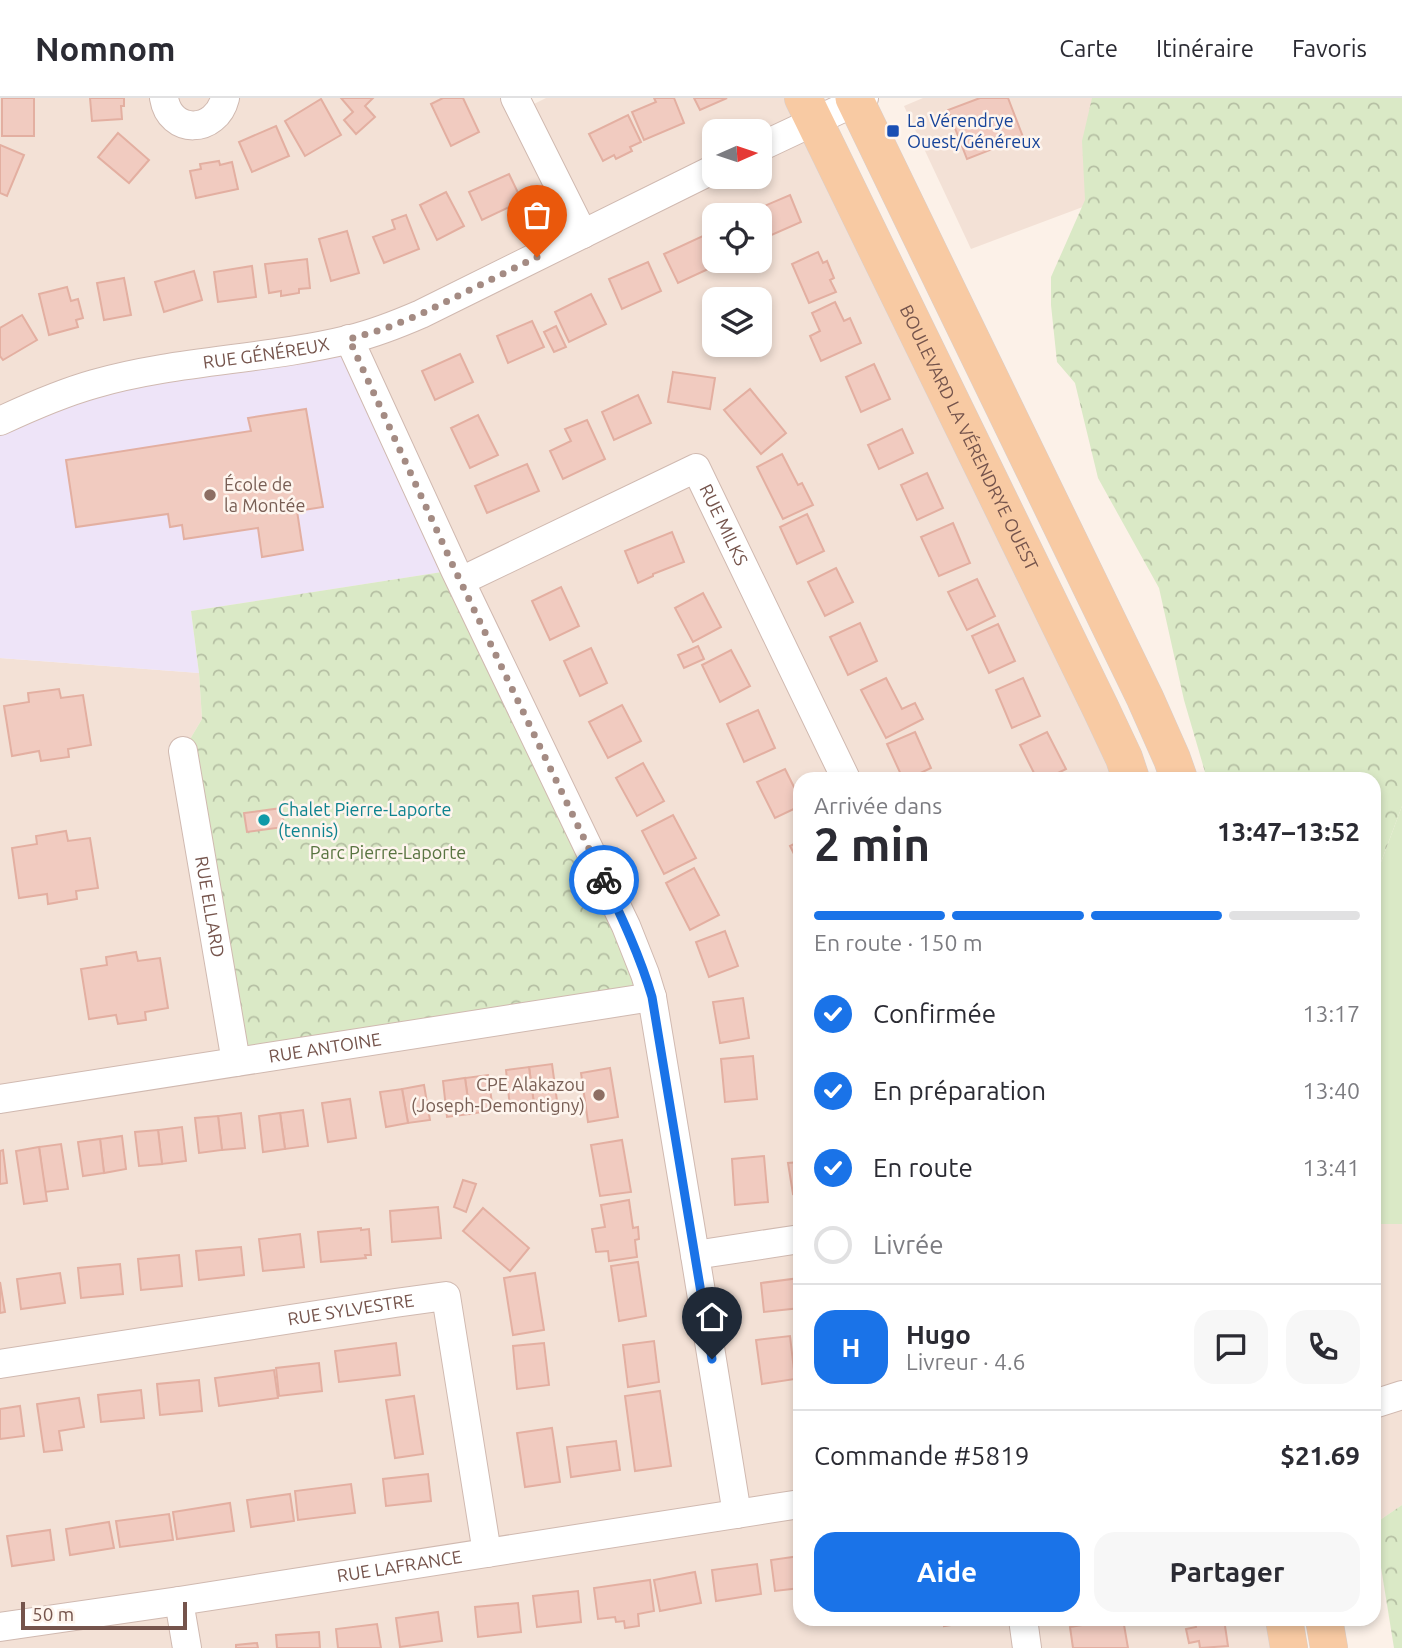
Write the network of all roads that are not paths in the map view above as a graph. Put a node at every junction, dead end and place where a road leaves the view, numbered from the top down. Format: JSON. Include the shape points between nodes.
{"nodes":[{"id":1,"x":164,"y":98,"type":"edge"},
{"id":2,"x":225,"y":98,"type":"edge"},
{"id":3,"x":515,"y":98,"type":"edge"},
{"id":4,"x":858,"y":99,"type":"edge"},
{"id":5,"x":809,"y":109,"type":"edge"},
{"id":6,"x":772,"y":138,"type":"edge"},
{"id":7,"x":702,"y":175,"type":"edge"},
{"id":8,"x":583,"y":233,"type":"junction"},
{"id":9,"x":349,"y":339,"type":"junction"},
{"id":10,"x":0,"y":421,"type":"edge"},
{"id":11,"x":461,"y":581,"type":"junction"},
{"id":12,"x":183,"y":751,"type":"dead end"},
{"id":13,"x":843,"y":772,"type":"edge"},
{"id":14,"x":1128,"y":772,"type":"edge"},
{"id":15,"x":1176,"y":772,"type":"edge"},
{"id":16,"x":652,"y":997,"type":"junction"},
{"id":17,"x":236,"y":1062,"type":"junction"},
{"id":18,"x":0,"y":1099,"type":"edge"},
{"id":19,"x":793,"y":1241,"type":"edge"},
{"id":20,"x":695,"y":1255,"type":"junction"},
{"id":21,"x":0,"y":1364,"type":"edge"},
{"id":22,"x":1402,"y":1395,"type":"edge"},
{"id":23,"x":1381,"y":1402,"type":"edge"},
{"id":24,"x":793,"y":1505,"type":"edge"},
{"id":25,"x":737,"y":1514,"type":"junction"},
{"id":26,"x":487,"y":1553,"type":"junction"},
{"id":27,"x":179,"y":1601,"type":"junction"},
{"id":28,"x":1024,"y":1626,"type":"edge"},
{"id":29,"x":1285,"y":1626,"type":"edge"},
{"id":30,"x":1325,"y":1626,"type":"edge"},
{"id":31,"x":0,"y":1627,"type":"edge"},
{"id":32,"x":187,"y":1648,"type":"edge"},
{"id":33,"x":1027,"y":1648,"type":"edge"},
{"id":34,"x":1289,"y":1648,"type":"edge"},
{"id":35,"x":1329,"y":1648,"type":"edge"}],
"edges":[{"from":1,"to":2,"type":"street","via":[[174,119],[194,126],[212,121]]},
{"from":3,"to":8,"type":"street"},
{"from":4,"to":5,"type":"street"},
{"from":4,"to":15,"type":"main road","via":[[1145,698]]},
{"from":5,"to":6,"type":"street"},
{"from":5,"to":14,"type":"main road","name":"BOULEVARD LA VÉRENDRYE OUEST"},
{"from":7,"to":8,"type":"street","name":"RUE GÉNÉREUX"},
{"from":8,"to":9,"type":"street","name":"RUE GÉNÉREUX","via":[[421,314]]},
{"from":9,"to":10,"type":"street","name":"RUE GÉNÉREUX","via":[[95,384]]},
{"from":9,"to":11,"type":"street"},
{"from":11,"to":13,"type":"street","name":"RUE MILKS","via":[[696,468]]},
{"from":11,"to":16,"type":"street","via":[[626,926]]},
{"from":12,"to":17,"type":"street","name":"RUE ELLARD"},
{"from":16,"to":17,"type":"street","name":"RUE ANTOINE"},
{"from":16,"to":20,"type":"street"},
{"from":17,"to":18,"type":"street","name":"RUE ANTOINE"},
{"from":19,"to":20,"type":"street"},
{"from":20,"to":25,"type":"street"},
{"from":21,"to":26,"type":"street","name":"RUE SYLVESTRE","via":[[446,1296]]},
{"from":22,"to":23,"type":"street"},
{"from":24,"to":25,"type":"street","name":"RUE LAFRANCE"},
{"from":25,"to":26,"type":"street","name":"RUE LAFRANCE"},
{"from":26,"to":27,"type":"street","name":"RUE LAFRANCE"},
{"from":27,"to":31,"type":"street","name":"RUE LAFRANCE"},
{"from":27,"to":32,"type":"street"},
{"from":28,"to":33,"type":"street"},
{"from":29,"to":34,"type":"main road"},
{"from":30,"to":35,"type":"main road"}]}
